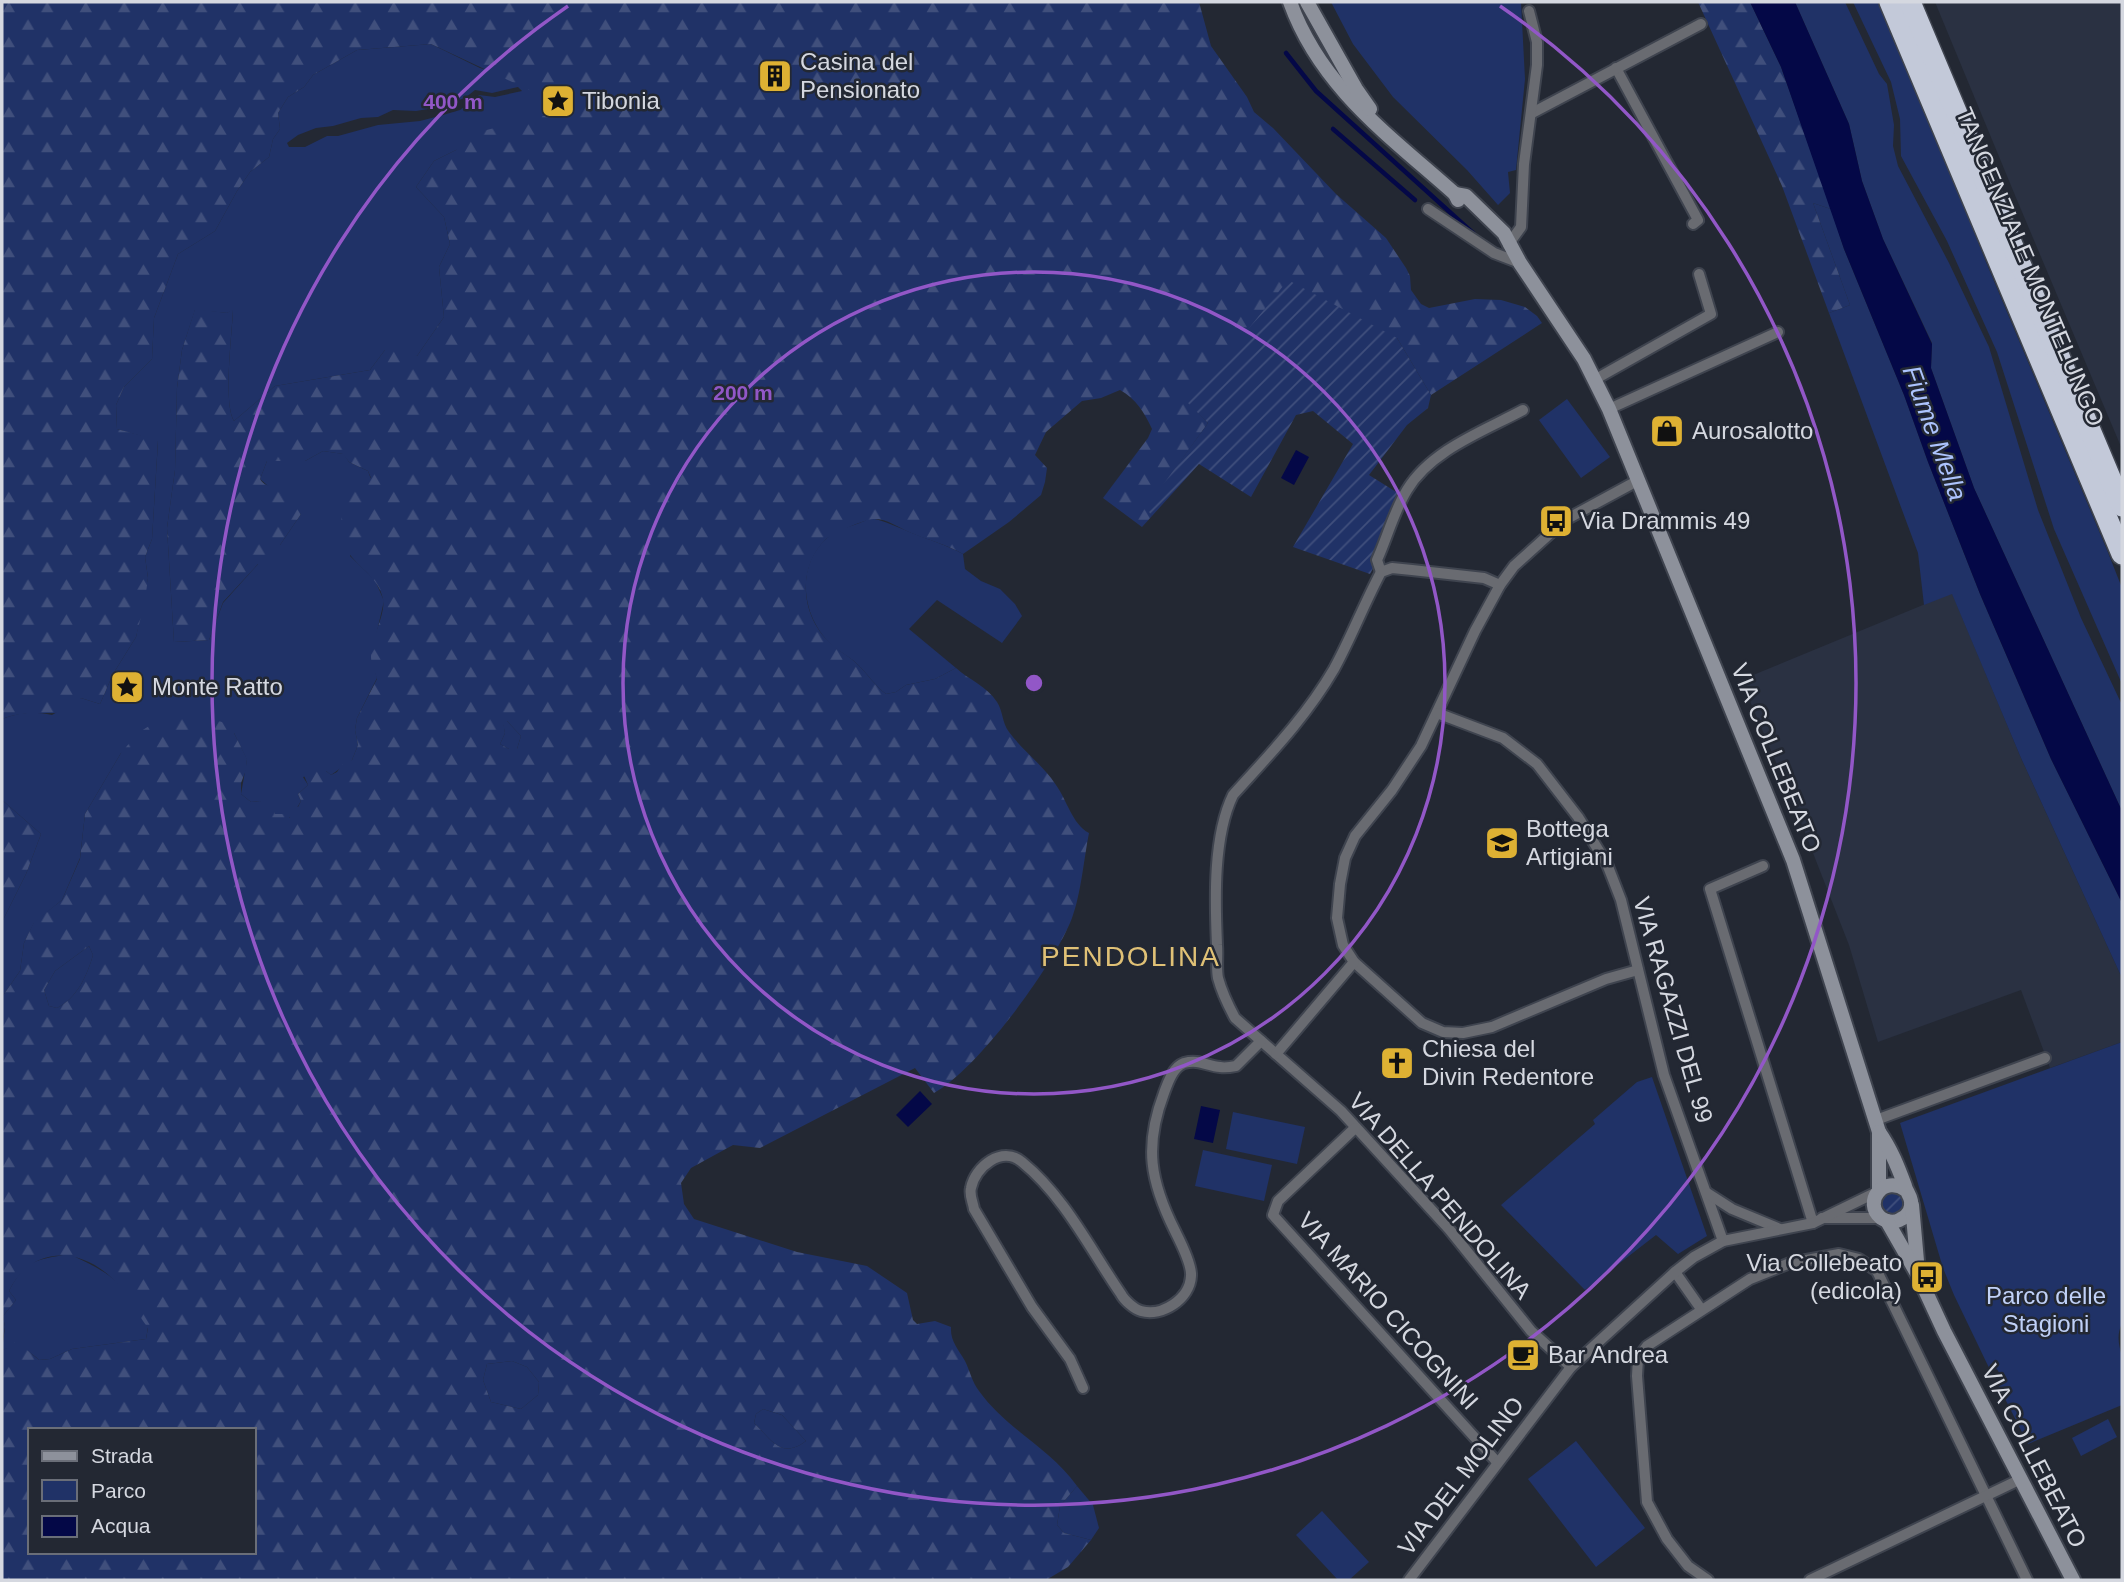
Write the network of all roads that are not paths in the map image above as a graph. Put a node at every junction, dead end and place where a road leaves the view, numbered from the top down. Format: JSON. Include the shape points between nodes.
{"nodes":[{"id":1,"x":1290,"y":2,"type":"edge"},
{"id":2,"x":1307,"y":2,"type":"edge"},
{"id":3,"x":1890,"y":2,"type":"edge"},
{"id":4,"x":1910,"y":2,"type":"edge"},
{"id":5,"x":1529,"y":10,"type":"dead end"},
{"id":6,"x":1701,"y":24,"type":"dead end"},
{"id":7,"x":1616,"y":68,"type":"junction"},
{"id":8,"x":1532,"y":113,"type":"junction"},
{"id":9,"x":1387,"y":133,"type":"junction"},
{"id":10,"x":1428,"y":209,"type":"dead end"},
{"id":11,"x":1693,"y":224,"type":"dead end"},
{"id":12,"x":1508,"y":245,"type":"junction"},
{"id":13,"x":1520,"y":263,"type":"junction"},
{"id":14,"x":1699,"y":274,"type":"dead end"},
{"id":15,"x":1778,"y":332,"type":"dead end"},
{"id":16,"x":1594,"y":380,"type":"junction"},
{"id":17,"x":1609,"y":409,"type":"junction"},
{"id":18,"x":1523,"y":410,"type":"dead end"},
{"id":19,"x":1637,"y":481,"type":"junction"},
{"id":20,"x":2122,"y":506,"type":"edge"},
{"id":21,"x":2122,"y":554,"type":"edge"},
{"id":22,"x":1381,"y":572,"type":"junction"},
{"id":23,"x":1500,"y":585,"type":"junction"},
{"id":24,"x":1437,"y":712,"type":"junction"},
{"id":25,"x":1763,"y":866,"type":"dead end"},
{"id":26,"x":1354,"y":962,"type":"junction"},
{"id":27,"x":1638,"y":970,"type":"junction"},
{"id":28,"x":1261,"y":1041,"type":"junction"},
{"id":29,"x":1276,"y":1054,"type":"junction"},
{"id":30,"x":2045,"y":1058,"type":"dead end"},
{"id":31,"x":1878,"y":1126,"type":"junction"},
{"id":32,"x":1355,"y":1128,"type":"junction"},
{"id":33,"x":1879,"y":1191,"type":"junction"},
{"id":34,"x":1707,"y":1193,"type":"junction"},
{"id":35,"x":1908,"y":1195,"type":"junction"},
{"id":36,"x":1816,"y":1220,"type":"junction"},
{"id":37,"x":1884,"y":1220,"type":"junction"},
{"id":38,"x":1780,"y":1229,"type":"junction"},
{"id":39,"x":1723,"y":1241,"type":"junction"},
{"id":40,"x":1675,"y":1272,"type":"junction"},
{"id":41,"x":1919,"y":1277,"type":"junction"},
{"id":42,"x":1701,"y":1309,"type":"junction"},
{"id":43,"x":1571,"y":1367,"type":"junction"},
{"id":44,"x":1083,"y":1388,"type":"dead end"},
{"id":45,"x":1497,"y":1462,"type":"junction"},
{"id":46,"x":2021,"y":1479,"type":"junction"},
{"id":47,"x":1984,"y":1496,"type":"junction"},
{"id":48,"x":1409,"y":1580,"type":"edge"},
{"id":49,"x":1708,"y":1580,"type":"edge"},
{"id":50,"x":1810,"y":1580,"type":"edge"},
{"id":51,"x":2027,"y":1580,"type":"edge"},
{"id":52,"x":2073,"y":1580,"type":"edge"}],
"edges":[{"from":1,"to":9,"type":"street","via":[[1315,56],[1344,93]]},
{"from":2,"to":9,"type":"street","via":[[1356,89]]},
{"from":3,"to":21,"type":"highway","name":"TANGENZIALE MONTELUNGO"},
{"from":4,"to":20,"type":"highway","name":"TANGENZIALE MONTELUNGO"},
{"from":5,"to":8,"type":"street","via":[[1537,42]]},
{"from":6,"to":7,"type":"street"},
{"from":7,"to":8,"type":"street"},
{"from":7,"to":11,"type":"street","via":[[1698,220]]},
{"from":8,"to":12,"type":"street","via":[[1521,227]]},
{"from":9,"to":12,"type":"street","name":"VIA COLLEBEATO"},
{"from":10,"to":13,"type":"street","via":[[1494,253]]},
{"from":12,"to":13,"type":"street","name":"VIA COLLEBEATO"},
{"from":13,"to":16,"type":"street","name":"VIA COLLEBEATO"},
{"from":14,"to":16,"type":"street","via":[[1711,314]]},
{"from":15,"to":17,"type":"street"},
{"from":16,"to":17,"type":"street","name":"VIA COLLEBEATO"},
{"from":17,"to":19,"type":"street","name":"VIA COLLEBEATO"},
{"from":18,"to":22,"type":"street","name":"VIA DELLA PENDOLINA","via":[[1426,466],[1407,489],[1377,561]]},
{"from":19,"to":23,"type":"street","via":[[1565,520],[1514,566]]},
{"from":19,"to":31,"type":"street","name":"VIA COLLEBEATO","via":[[1793,860]]},
{"from":22,"to":23,"type":"street","via":[[1412,570],[1484,578]]},
{"from":22,"to":28,"type":"street","name":"VIA DELLA PENDOLINA","via":[[1335,667],[1293,729],[1233,795],[1220,833],[1218,976],[1235,1018]]},
{"from":23,"to":24,"type":"street"},
{"from":24,"to":26,"type":"street","via":[[1420,746],[1355,836],[1345,858],[1337,918],[1343,945]]},
{"from":24,"to":27,"type":"street","name":"VIA RAGAZZI DEL 99","via":[[1503,738],[1537,764],[1578,817],[1606,864],[1621,900]]},
{"from":25,"to":36,"type":"street","via":[[1710,888]]},
{"from":26,"to":27,"type":"street","via":[[1422,1023],[1444,1032],[1463,1033],[1492,1027]]},
{"from":26,"to":29,"type":"street"},
{"from":27,"to":34,"type":"street","name":"VIA RAGAZZI DEL 99","via":[[1664,1075]]},
{"from":28,"to":29,"type":"street","name":"VIA DELLA PENDOLINA"},
{"from":28,"to":44,"type":"street","via":[[1236,1066],[1220,1067],[1199,1060],[1181,1064],[1169,1079],[1156,1115],[1150,1143],[1153,1166],[1191,1276],[1184,1294],[1167,1310],[1140,1311],[1124,1299],[1082,1232],[1021,1160],[1009,1155],[993,1159],[976,1173],[970,1191],[974,1209],[1032,1307],[1070,1359]]},
{"from":29,"to":32,"type":"street","name":"VIA DELLA PENDOLINA"},
{"from":30,"to":31,"type":"street"},
{"from":31,"to":33,"type":"street","name":"VIA COLLEBEATO"},
{"from":31,"to":35,"type":"street","name":"VIA COLLEBEATO"},
{"from":32,"to":43,"type":"street","name":"VIA DELLA PENDOLINA","via":[[1449,1229],[1531,1331]]},
{"from":32,"to":45,"type":"street","name":"VIA MARIO CICOGNINI","via":[[1278,1201],[1273,1215]]},
{"from":33,"to":35,"type":"street","via":[[1895,1184]]},
{"from":33,"to":36,"type":"street","name":"VIA DEL MOLINO"},
{"from":33,"to":37,"type":"street","via":[[1875,1208]]},
{"from":34,"to":38,"type":"street"},
{"from":34,"to":39,"type":"street","name":"VIA RAGAZZI DEL 99"},
{"from":35,"to":37,"type":"street","via":[[1905,1217]]},
{"from":35,"to":41,"type":"street","name":"VIA COLLEBEATO"},
{"from":36,"to":37,"type":"street","name":"VIA DEL MOLINO"},
{"from":36,"to":38,"type":"street","name":"VIA DEL MOLINO"},
{"from":37,"to":41,"type":"street","name":"VIA COLLEBEATO"},
{"from":38,"to":39,"type":"street","name":"VIA DEL MOLINO"},
{"from":39,"to":40,"type":"street","name":"VIA DEL MOLINO"},
{"from":40,"to":42,"type":"street"},
{"from":40,"to":43,"type":"street","name":"VIA DEL MOLINO"},
{"from":41,"to":46,"type":"street","name":"VIA COLLEBEATO"},
{"from":42,"to":47,"type":"street","via":[[1749,1279],[1790,1263],[1839,1254],[1859,1259],[1877,1271]]},
{"from":42,"to":49,"type":"street","via":[[1647,1346],[1639,1358],[1637,1376],[1647,1502],[1688,1566]]},
{"from":43,"to":45,"type":"street","name":"VIA DEL MOLINO"},
{"from":45,"to":48,"type":"street","name":"VIA DEL MOLINO"},
{"from":46,"to":47,"type":"street"},
{"from":46,"to":52,"type":"street","name":"VIA COLLEBEATO"},
{"from":47,"to":50,"type":"street"},
{"from":47,"to":51,"type":"street"}]}
